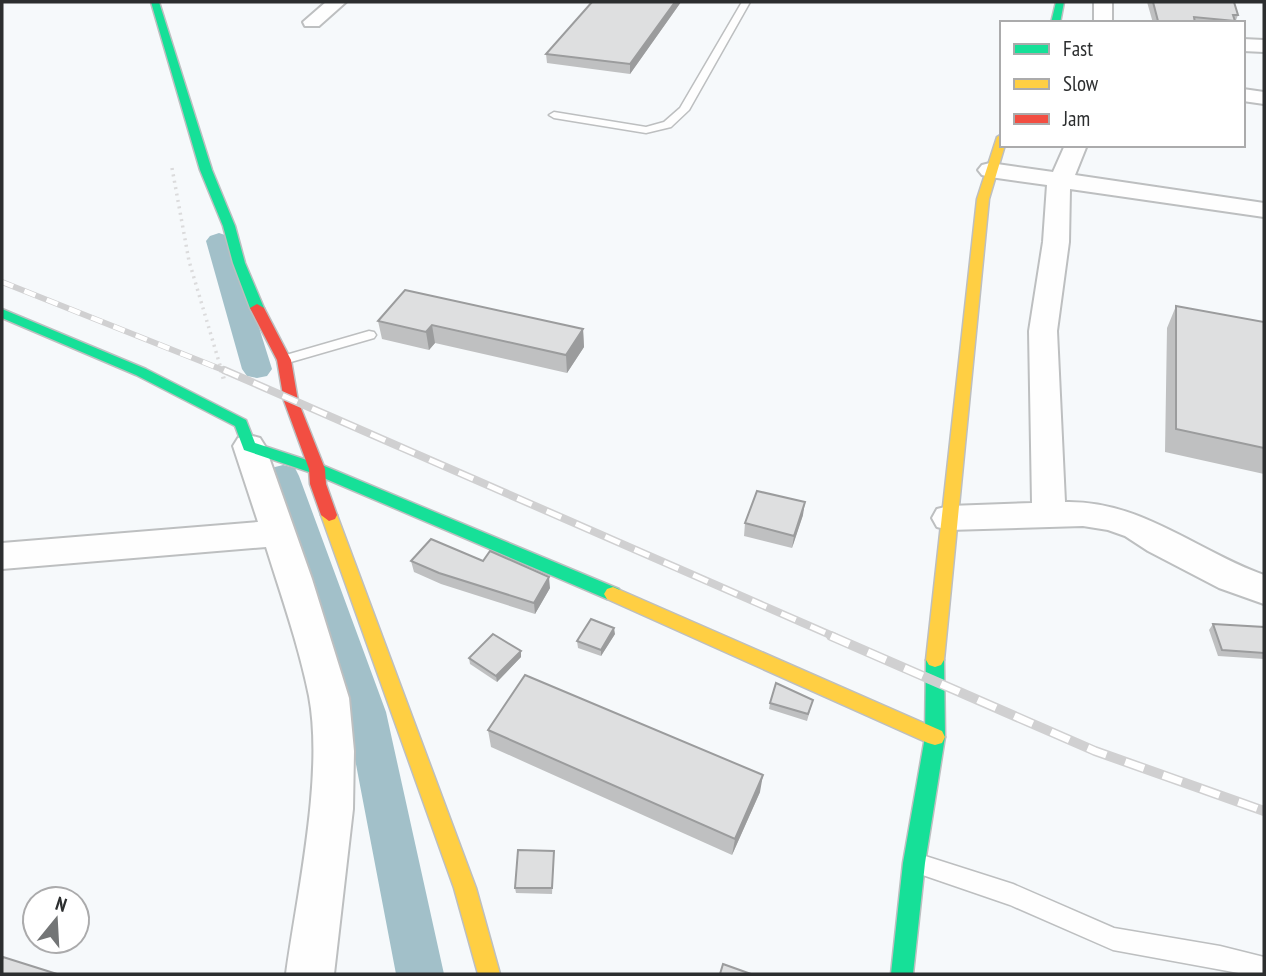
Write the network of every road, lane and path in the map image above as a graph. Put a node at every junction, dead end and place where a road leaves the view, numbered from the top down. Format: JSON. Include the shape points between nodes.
{"nodes":[{"id":1,"x":155,"y":2,"type":"edge"},
{"id":2,"x":337,"y":2,"type":"edge"},
{"id":3,"x":746,"y":2,"type":"edge"},
{"id":4,"x":1060,"y":2,"type":"edge"},
{"id":5,"x":1103,"y":2,"type":"edge"},
{"id":6,"x":1055,"y":21,"type":"edge"},
{"id":7,"x":1103,"y":21,"type":"edge"},
{"id":8,"x":312,"y":22,"type":"dead end"},
{"id":9,"x":1245,"y":45,"type":"edge"},
{"id":10,"x":1264,"y":46,"type":"edge"},
{"id":11,"x":1245,"y":95,"type":"edge"},
{"id":12,"x":1264,"y":98,"type":"edge"},
{"id":13,"x":554,"y":115,"type":"dead end"},
{"id":14,"x":1000,"y":142,"type":"edge"},
{"id":15,"x":1075,"y":147,"type":"edge"},
{"id":16,"x":169,"y":156,"type":"dead end"},
{"id":17,"x":990,"y":170,"type":"junction"},
{"id":18,"x":1061,"y":181,"type":"junction"},
{"id":19,"x":1264,"y":210,"type":"edge"},
{"id":20,"x":2,"y":313,"type":"edge"},
{"id":21,"x":369,"y":335,"type":"dead end"},
{"id":22,"x":284,"y":360,"type":"junction"},
{"id":23,"x":245,"y":434,"type":"junction"},
{"id":24,"x":317,"y":469,"type":"junction"},
{"id":25,"x":1049,"y":517,"type":"junction"},
{"id":26,"x":949,"y":518,"type":"junction"},
{"id":27,"x":277,"y":533,"type":"junction"},
{"id":28,"x":2,"y":556,"type":"edge"},
{"id":29,"x":1264,"y":590,"type":"edge"},
{"id":30,"x":935,"y":737,"type":"junction"},
{"id":31,"x":914,"y":863,"type":"junction"},
{"id":32,"x":1264,"y":968,"type":"edge"},
{"id":33,"x":310,"y":974,"type":"edge"},
{"id":34,"x":489,"y":974,"type":"edge"},
{"id":35,"x":902,"y":974,"type":"edge"}],
"edges":[{"from":1,"to":22,"type":"street","via":[[239,263]]},
{"from":2,"to":8,"type":"street"},
{"from":3,"to":13,"type":"lane","via":[[672,123],[646,130]]},
{"from":4,"to":6,"type":"street"},
{"from":5,"to":7,"type":"street"},
{"from":9,"to":10,"type":"street"},
{"from":11,"to":12,"type":"street"},
{"from":14,"to":17,"type":"street"},
{"from":15,"to":18,"type":"street"},
{"from":16,"to":23,"type":"path","via":[[189,261]]},
{"from":17,"to":18,"type":"street"},
{"from":17,"to":26,"type":"street","via":[[983,199]]},
{"from":18,"to":19,"type":"street"},
{"from":18,"to":25,"type":"street","via":[[1043,331]]},
{"from":20,"to":23,"type":"street","via":[[141,372]]},
{"from":21,"to":22,"type":"lane"},
{"from":22,"to":24,"type":"street","via":[[291,401]]},
{"from":23,"to":24,"type":"street"},
{"from":23,"to":27,"type":"street"},
{"from":24,"to":30,"type":"street"},
{"from":24,"to":34,"type":"street","via":[[344,561],[465,888]]},
{"from":25,"to":26,"type":"street"},
{"from":25,"to":29,"type":"street","via":[[1083,514],[1137,527]]},
{"from":26,"to":30,"type":"street","via":[[933,679]]},
{"from":27,"to":28,"type":"street"},
{"from":27,"to":33,"type":"street","via":[[329,698],[333,751],[331,809]]},
{"from":30,"to":31,"type":"street"},
{"from":31,"to":32,"type":"lane","via":[[1013,895],[1113,939]]},
{"from":31,"to":35,"type":"street"}]}
